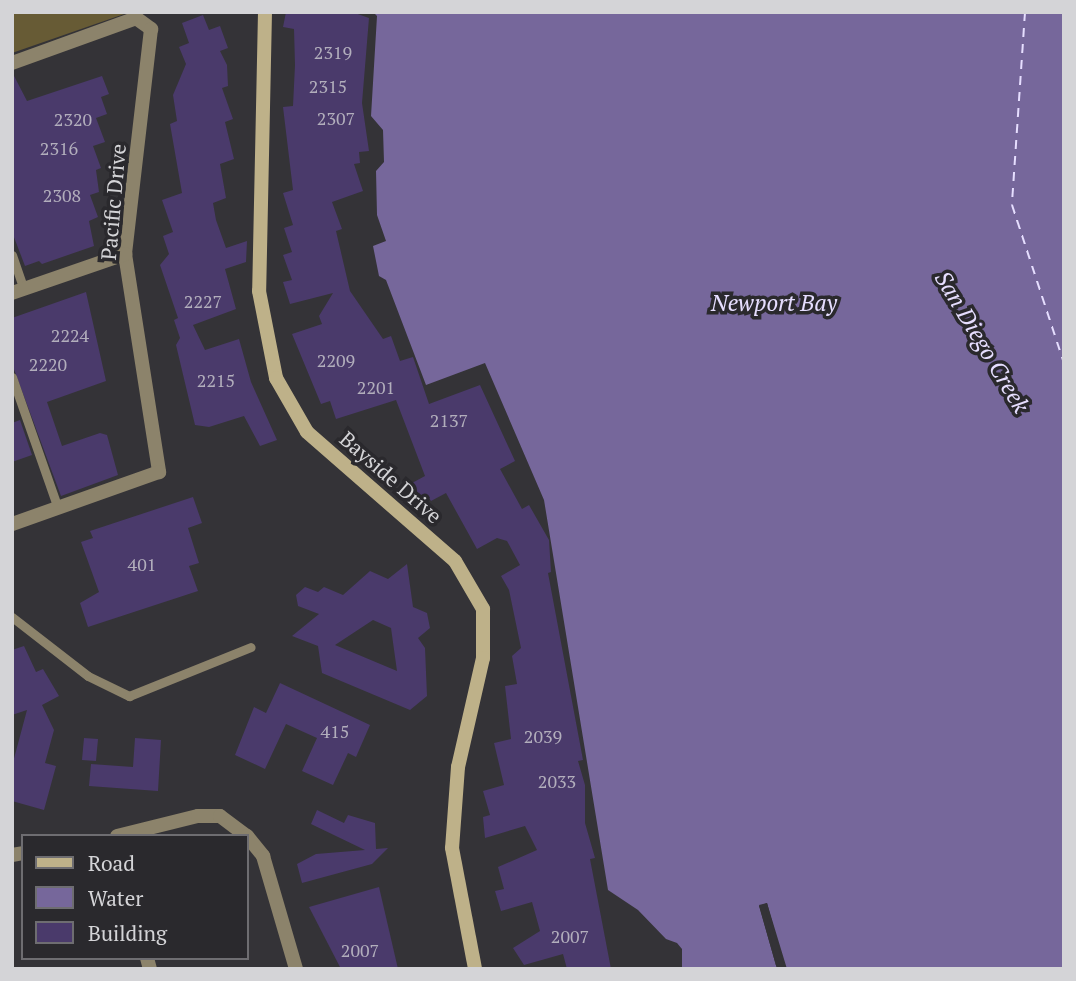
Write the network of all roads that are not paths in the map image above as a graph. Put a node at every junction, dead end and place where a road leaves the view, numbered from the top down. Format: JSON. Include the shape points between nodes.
{"nodes":[{"id":1,"x":265,"y":12,"type":"edge"},
{"id":2,"x":12,"y":63,"type":"edge"},
{"id":3,"x":125,"y":254,"type":"junction"},
{"id":4,"x":12,"y":255,"type":"edge"},
{"id":5,"x":18,"y":291,"type":"edge"},
{"id":6,"x":12,"y":377,"type":"edge"},
{"id":7,"x":24,"y":411,"type":"junction"},
{"id":8,"x":12,"y":415,"type":"edge"},
{"id":9,"x":58,"y":508,"type":"junction"},
{"id":10,"x":12,"y":524,"type":"edge"},
{"id":11,"x":12,"y":617,"type":"edge"},
{"id":12,"x":251,"y":647,"type":"dead end"},
{"id":13,"x":244,"y":833,"type":"edge"},
{"id":14,"x":125,"y":834,"type":"edge"},
{"id":15,"x":248,"y":838,"type":"edge"},
{"id":16,"x":296,"y":969,"type":"edge"},
{"id":17,"x":475,"y":969,"type":"edge"}],
"edges":[{"from":1,"to":17,"type":"main road","name":"Bayside Drive","via":[[259,291],[275,378],[307,432],[454,561],[483,609],[483,658],[458,768],[452,848]]},
{"from":2,"to":3,"type":"street","name":"Pacific Drive","via":[[127,21],[145,21],[151,30]]},
{"from":3,"to":5,"type":"street"},
{"from":3,"to":9,"type":"street","name":"Pacific Drive","via":[[159,472]]},
{"from":4,"to":5,"type":"lane"},
{"from":6,"to":7,"type":"lane"},
{"from":7,"to":8,"type":"lane"},
{"from":7,"to":9,"type":"lane"},
{"from":9,"to":10,"type":"street"},
{"from":11,"to":12,"type":"lane","via":[[88,676],[129,696]]},
{"from":13,"to":14,"type":"street","via":[[220,816],[198,816]]},
{"from":15,"to":16,"type":"street","via":[[263,856]]}]}
